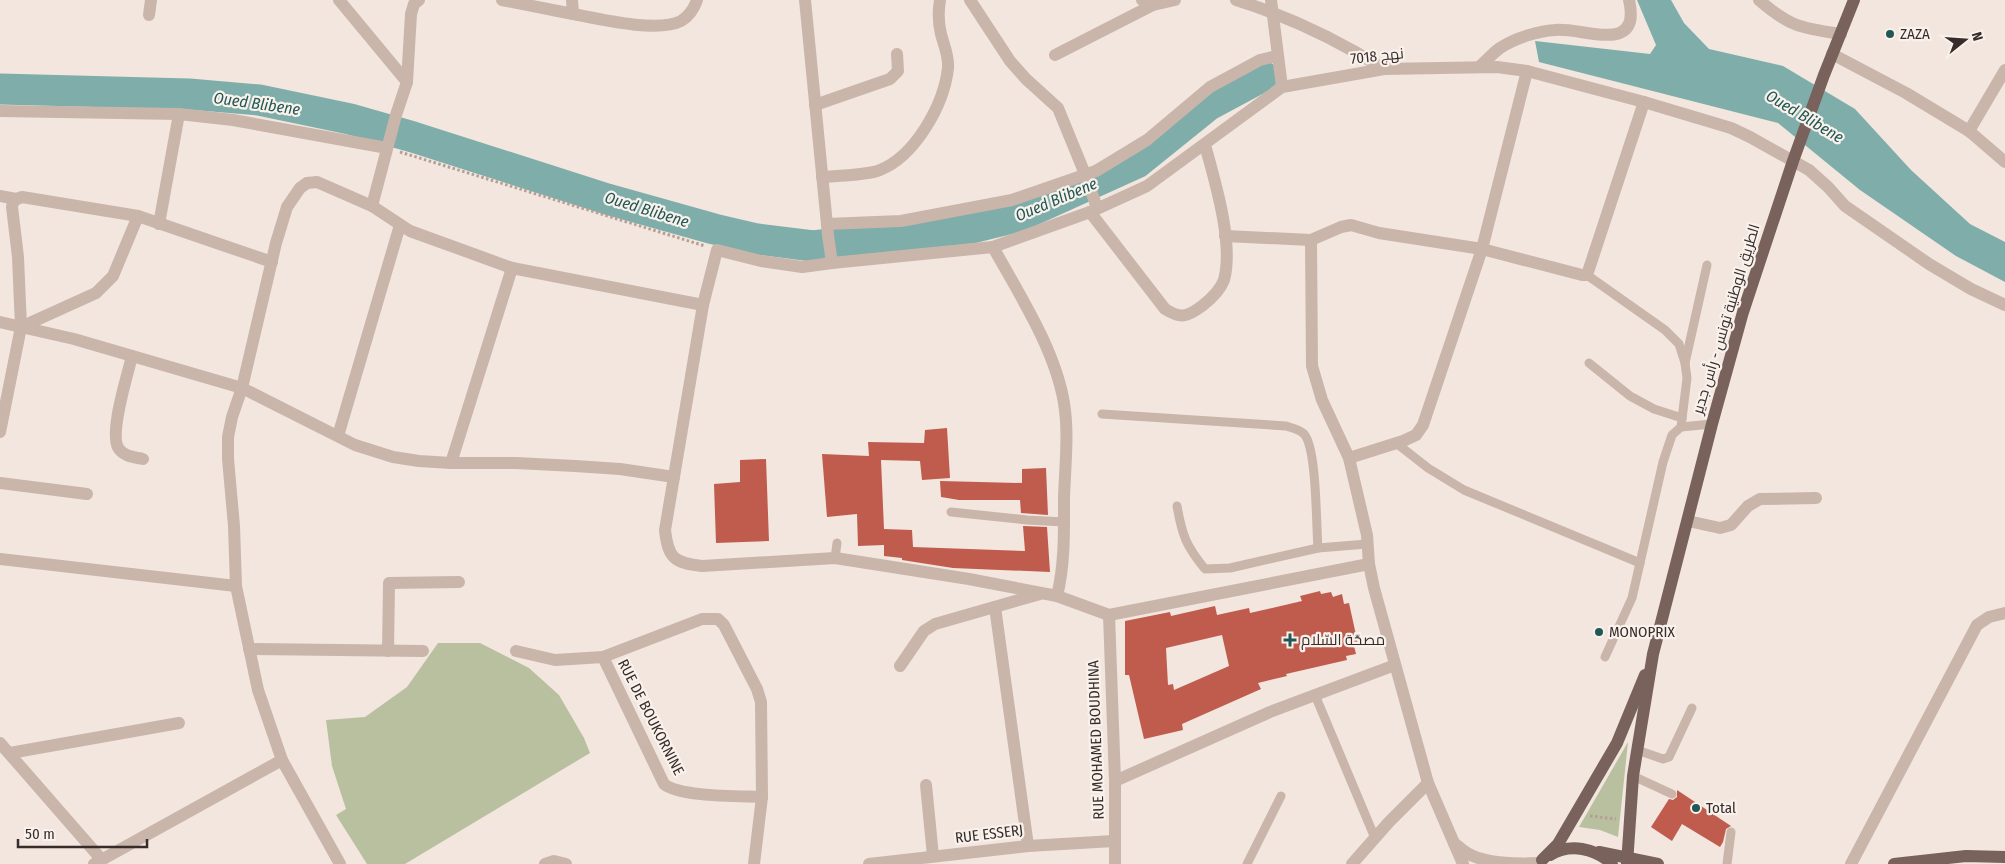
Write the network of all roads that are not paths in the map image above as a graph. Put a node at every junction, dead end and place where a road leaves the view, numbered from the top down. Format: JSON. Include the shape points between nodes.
{"nodes":[{"id":1,"x":150,"y":0,"type":"edge"},
{"id":2,"x":339,"y":0,"type":"edge"},
{"id":3,"x":419,"y":0,"type":"edge"},
{"id":4,"x":502,"y":0,"type":"edge"},
{"id":5,"x":572,"y":0,"type":"edge"},
{"id":6,"x":697,"y":0,"type":"edge"},
{"id":7,"x":805,"y":0,"type":"edge"},
{"id":8,"x":940,"y":0,"type":"edge"},
{"id":9,"x":970,"y":0,"type":"edge"},
{"id":10,"x":1175,"y":0,"type":"edge"},
{"id":11,"x":1236,"y":0,"type":"edge"},
{"id":12,"x":1628,"y":0,"type":"edge"},
{"id":13,"x":1760,"y":0,"type":"edge"},
{"id":14,"x":1854,"y":0,"type":"edge"},
{"id":15,"x":1147,"y":2,"type":"edge"},
{"id":16,"x":1272,"y":6,"type":"edge"},
{"id":17,"x":573,"y":14,"type":"junction"},
{"id":18,"x":149,"y":15,"type":"dead end"},
{"id":19,"x":1841,"y":34,"type":"junction"},
{"id":20,"x":897,"y":54,"type":"dead end"},
{"id":21,"x":1832,"y":54,"type":"junction"},
{"id":22,"x":1055,"y":55,"type":"dead end"},
{"id":23,"x":1277,"y":56,"type":"junction"},
{"id":24,"x":1480,"y":66,"type":"junction"},
{"id":25,"x":1384,"y":69,"type":"junction"},
{"id":26,"x":2005,"y":70,"type":"edge"},
{"id":27,"x":1527,"y":71,"type":"junction"},
{"id":28,"x":408,"y":82,"type":"junction"},
{"id":29,"x":1282,"y":87,"type":"junction"},
{"id":30,"x":1644,"y":102,"type":"junction"},
{"id":31,"x":815,"y":105,"type":"junction"},
{"id":32,"x":0,"y":111,"type":"edge"},
{"id":33,"x":180,"y":114,"type":"junction"},
{"id":34,"x":1970,"y":131,"type":"junction"},
{"id":35,"x":389,"y":144,"type":"junction"},
{"id":36,"x":1205,"y":145,"type":"junction"},
{"id":37,"x":1792,"y":161,"type":"junction"},
{"id":38,"x":2005,"y":162,"type":"edge"},
{"id":39,"x":1086,"y":176,"type":"junction"},
{"id":40,"x":822,"y":177,"type":"junction"},
{"id":41,"x":0,"y":196,"type":"edge"},
{"id":42,"x":16,"y":199,"type":"junction"},
{"id":43,"x":372,"y":206,"type":"junction"},
{"id":44,"x":1094,"y":208,"type":"junction"},
{"id":45,"x":138,"y":216,"type":"junction"},
{"id":46,"x":159,"y":224,"type":"junction"},
{"id":47,"x":400,"y":225,"type":"junction"},
{"id":48,"x":827,"y":230,"type":"junction"},
{"id":49,"x":1225,"y":236,"type":"junction"},
{"id":50,"x":1311,"y":240,"type":"junction"},
{"id":51,"x":993,"y":247,"type":"junction"},
{"id":52,"x":1482,"y":249,"type":"junction"},
{"id":53,"x":832,"y":261,"type":"junction"},
{"id":54,"x":272,"y":262,"type":"junction"},
{"id":55,"x":1707,"y":265,"type":"dead end"},
{"id":56,"x":512,"y":268,"type":"junction"},
{"id":57,"x":1587,"y":275,"type":"junction"},
{"id":58,"x":703,"y":305,"type":"junction"},
{"id":59,"x":2005,"y":305,"type":"edge"},
{"id":60,"x":0,"y":322,"type":"edge"},
{"id":61,"x":21,"y":327,"type":"junction"},
{"id":62,"x":132,"y":356,"type":"junction"},
{"id":63,"x":1589,"y":363,"type":"dead end"},
{"id":64,"x":1685,"y":363,"type":"junction"},
{"id":65,"x":242,"y":388,"type":"junction"},
{"id":66,"x":1102,"y":414,"type":"dead end"},
{"id":67,"x":1682,"y":422,"type":"junction"},
{"id":68,"x":1712,"y":424,"type":"junction"},
{"id":69,"x":0,"y":432,"type":"edge"},
{"id":70,"x":338,"y":436,"type":"junction"},
{"id":71,"x":1396,"y":443,"type":"junction"},
{"id":72,"x":1349,"y":458,"type":"junction"},
{"id":73,"x":143,"y":459,"type":"dead end"},
{"id":74,"x":451,"y":463,"type":"junction"},
{"id":75,"x":674,"y":477,"type":"junction"},
{"id":76,"x":0,"y":483,"type":"edge"},
{"id":77,"x":87,"y":494,"type":"dead end"},
{"id":78,"x":1816,"y":498,"type":"dead end"},
{"id":79,"x":1177,"y":506,"type":"dead end"},
{"id":80,"x":950,"y":512,"type":"dead end"},
{"id":81,"x":1688,"y":521,"type":"junction"},
{"id":82,"x":1064,"y":522,"type":"junction"},
{"id":83,"x":837,"y":543,"type":"dead end"},
{"id":84,"x":1367,"y":544,"type":"junction"},
{"id":85,"x":1318,"y":548,"type":"junction"},
{"id":86,"x":0,"y":558,"type":"edge"},
{"id":87,"x":835,"y":558,"type":"junction"},
{"id":88,"x":1640,"y":563,"type":"junction"},
{"id":89,"x":1369,"y":564,"type":"junction"},
{"id":90,"x":459,"y":582,"type":"dead end"},
{"id":91,"x":236,"y":586,"type":"junction"},
{"id":92,"x":1043,"y":593,"type":"junction"},
{"id":93,"x":1058,"y":596,"type":"junction"},
{"id":94,"x":995,"y":607,"type":"junction"},
{"id":95,"x":2005,"y":613,"type":"edge"},
{"id":96,"x":1109,"y":615,"type":"junction"},
{"id":97,"x":249,"y":649,"type":"junction"},
{"id":98,"x":388,"y":651,"type":"junction"},
{"id":99,"x":423,"y":651,"type":"dead end"},
{"id":100,"x":516,"y":651,"type":"dead end"},
{"id":101,"x":1653,"y":654,"type":"junction"},
{"id":102,"x":603,"y":657,"type":"junction"},
{"id":103,"x":1605,"y":657,"type":"dead end"},
{"id":104,"x":1395,"y":665,"type":"junction"},
{"id":105,"x":900,"y":666,"type":"dead end"},
{"id":106,"x":1315,"y":695,"type":"junction"},
{"id":107,"x":1692,"y":708,"type":"dead end"},
{"id":108,"x":179,"y":723,"type":"dead end"},
{"id":109,"x":0,"y":743,"type":"edge"},
{"id":110,"x":1638,"y":750,"type":"junction"},
{"id":111,"x":10,"y":753,"type":"junction"},
{"id":112,"x":282,"y":760,"type":"junction"},
{"id":113,"x":1633,"y":776,"type":"junction"},
{"id":114,"x":1115,"y":781,"type":"junction"},
{"id":115,"x":1428,"y":783,"type":"junction"},
{"id":116,"x":926,"y":785,"type":"dead end"},
{"id":117,"x":1672,"y":794,"type":"dead end"},
{"id":118,"x":1281,"y":796,"type":"dead end"},
{"id":119,"x":762,"y":797,"type":"junction"},
{"id":120,"x":1731,"y":832,"type":"dead end"},
{"id":121,"x":1375,"y":838,"type":"junction"},
{"id":122,"x":1451,"y":840,"type":"junction"},
{"id":123,"x":1114,"y":841,"type":"junction"},
{"id":124,"x":1028,"y":846,"type":"junction"},
{"id":125,"x":1593,"y":851,"type":"junction"},
{"id":126,"x":933,"y":856,"type":"junction"},
{"id":127,"x":2005,"y":857,"type":"edge"},
{"id":128,"x":952,"y":860,"type":"edge"},
{"id":129,"x":1627,"y":861,"type":"edge"},
{"id":130,"x":98,"y":862,"type":"edge"},
{"id":131,"x":1540,"y":863,"type":"edge"},
{"id":132,"x":340,"y":864,"type":"edge"},
{"id":133,"x":545,"y":864,"type":"edge"},
{"id":134,"x":566,"y":864,"type":"edge"},
{"id":135,"x":754,"y":864,"type":"edge"},
{"id":136,"x":869,"y":864,"type":"edge"},
{"id":137,"x":1115,"y":864,"type":"edge"},
{"id":138,"x":1247,"y":864,"type":"edge"},
{"id":139,"x":1352,"y":864,"type":"edge"},
{"id":140,"x":1463,"y":864,"type":"edge"},
{"id":141,"x":1612,"y":864,"type":"edge"},
{"id":142,"x":1658,"y":864,"type":"edge"},
{"id":143,"x":1727,"y":864,"type":"edge"},
{"id":144,"x":1851,"y":864,"type":"edge"},
{"id":145,"x":1900,"y":864,"type":"edge"}],
"edges":[{"from":1,"to":18,"type":"street"},
{"from":2,"to":28,"type":"street"},
{"from":3,"to":28,"type":"street","via":[[411,14]]},
{"from":4,"to":17,"type":"street"},
{"from":5,"to":17,"type":"street"},
{"from":6,"to":17,"type":"street","via":[[690,14],[667,25]]},
{"from":7,"to":31,"type":"street"},
{"from":8,"to":40,"type":"street","via":[[938,14],[948,68],[937,106],[926,127],[908,150],[879,171]]},
{"from":9,"to":39,"type":"street","via":[[1010,61],[1058,108]]},
{"from":10,"to":15,"type":"street"},
{"from":11,"to":16,"type":"street"},
{"from":12,"to":24,"type":"street","via":[[1632,14],[1629,26],[1621,33],[1603,36],[1556,30],[1532,34],[1501,48]]},
{"from":13,"to":19,"type":"street","via":[[1789,23]]},
{"from":14,"to":19,"type":"main road","name":"الطريق الوطنية تونس - رأس جدير"},
{"from":15,"to":22,"type":"street"},
{"from":16,"to":23,"type":"street"},
{"from":16,"to":25,"type":"street"},
{"from":19,"to":21,"type":"main road","name":"الطريق الوطنية تونس - رأس جدير"},
{"from":20,"to":31,"type":"street","via":[[898,71],[890,79]]},
{"from":21,"to":34,"type":"street"},
{"from":21,"to":37,"type":"main road","name":"الطريق الوطنية تونس - رأس جدير"},
{"from":23,"to":29,"type":"street"},
{"from":23,"to":39,"type":"street","via":[[1260,60],[1210,87],[1147,140]]},
{"from":24,"to":25,"type":"street","name":"نهج 7018"},
{"from":24,"to":27,"type":"street","name":"نهج 7018"},
{"from":25,"to":29,"type":"street","name":"نهج 7018"},
{"from":26,"to":34,"type":"street"},
{"from":27,"to":30,"type":"street","name":"نهج 7018"},
{"from":27,"to":52,"type":"street"},
{"from":28,"to":35,"type":"street"},
{"from":29,"to":36,"type":"street","name":"نهج 7018"},
{"from":30,"to":37,"type":"street","name":"نهج 7018","via":[[1731,128]]},
{"from":30,"to":57,"type":"street"},
{"from":31,"to":40,"type":"street"},
{"from":32,"to":33,"type":"street"},
{"from":33,"to":35,"type":"street"},
{"from":33,"to":46,"type":"street"},
{"from":34,"to":38,"type":"street"},
{"from":35,"to":43,"type":"street"},
{"from":36,"to":44,"type":"street","name":"نهج 7018","via":[[1147,186]]},
{"from":36,"to":49,"type":"street","via":[[1218,192]]},
{"from":37,"to":59,"type":"street","name":"نهج 7018","via":[[1828,186],[1845,206],[1913,254]]},
{"from":37,"to":68,"type":"main road","name":"الطريق الوطنية تونس - رأس جدير","via":[[1743,312]]},
{"from":39,"to":44,"type":"street"},
{"from":39,"to":48,"type":"street","via":[[1012,200],[901,221]]},
{"from":40,"to":48,"type":"street"},
{"from":41,"to":42,"type":"street"},
{"from":42,"to":45,"type":"street","via":[[22,197]]},
{"from":42,"to":61,"type":"street","via":[[12,207]]},
{"from":43,"to":47,"type":"street"},
{"from":43,"to":54,"type":"street","via":[[317,182],[307,183],[288,207]]},
{"from":44,"to":49,"type":"street","via":[[1165,309],[1174,315],[1190,315],[1213,297],[1223,281]]},
{"from":44,"to":51,"type":"street","name":"نهج 7018"},
{"from":45,"to":46,"type":"street"},
{"from":45,"to":61,"type":"street","via":[[113,276],[96,293]]},
{"from":46,"to":54,"type":"street"},
{"from":47,"to":56,"type":"street"},
{"from":47,"to":70,"type":"street"},
{"from":48,"to":53,"type":"street"},
{"from":49,"to":50,"type":"street"},
{"from":50,"to":52,"type":"street","via":[[1350,225]]},
{"from":50,"to":72,"type":"street","via":[[1312,366],[1322,400]]},
{"from":51,"to":53,"type":"street","name":"نهج 7018"},
{"from":51,"to":82,"type":"street","via":[[1048,351],[1064,402]]},
{"from":52,"to":57,"type":"street"},
{"from":52,"to":71,"type":"street","via":[[1423,425],[1416,435]]},
{"from":53,"to":58,"type":"street","name":"نهج 7018","via":[[802,267],[717,250]]},
{"from":54,"to":65,"type":"street"},
{"from":55,"to":64,"type":"lane"},
{"from":56,"to":58,"type":"street"},
{"from":56,"to":74,"type":"street"},
{"from":57,"to":64,"type":"lane","via":[[1665,330],[1679,344]]},
{"from":58,"to":75,"type":"street"},
{"from":60,"to":61,"type":"street"},
{"from":61,"to":62,"type":"street"},
{"from":61,"to":69,"type":"street"},
{"from":62,"to":65,"type":"street"},
{"from":62,"to":73,"type":"street","via":[[115,433],[117,447],[126,456]]},
{"from":63,"to":67,"type":"lane","via":[[1630,396]]},
{"from":64,"to":67,"type":"lane","via":[[1687,378]]},
{"from":65,"to":70,"type":"street"},
{"from":65,"to":91,"type":"street","via":[[232,417],[228,460]]},
{"from":66,"to":85,"type":"lane","via":[[1298,429],[1312,450]]},
{"from":67,"to":68,"type":"lane"},
{"from":67,"to":88,"type":"lane","via":[[1672,435],[1663,462]]},
{"from":68,"to":81,"type":"main road","name":"الطريق الوطنية تونس - رأس جدير"},
{"from":70,"to":74,"type":"street","via":[[393,457]]},
{"from":71,"to":72,"type":"street"},
{"from":71,"to":88,"type":"lane","via":[[1464,490]]},
{"from":72,"to":84,"type":"street"},
{"from":74,"to":75,"type":"street","via":[[576,466]]},
{"from":75,"to":87,"type":"street","via":[[665,530],[667,547],[675,559],[702,566]]},
{"from":76,"to":77,"type":"street"},
{"from":78,"to":81,"type":"street","via":[[1760,499],[1748,506],[1730,525],[1720,528]]},
{"from":79,"to":85,"type":"lane","via":[[1182,533],[1191,553],[1205,569],[1230,568]]},
{"from":80,"to":82,"type":"lane"},
{"from":81,"to":101,"type":"main road","name":"الطريق الوطنية تونس - رأس جدير"},
{"from":82,"to":93,"type":"street"},
{"from":83,"to":87,"type":"lane"},
{"from":84,"to":85,"type":"lane"},
{"from":84,"to":89,"type":"street"},
{"from":86,"to":91,"type":"street"},
{"from":87,"to":92,"type":"street"},
{"from":88,"to":103,"type":"lane","via":[[1632,598]]},
{"from":89,"to":96,"type":"street"},
{"from":89,"to":104,"type":"street"},
{"from":90,"to":98,"type":"street","via":[[389,583]]},
{"from":91,"to":97,"type":"street"},
{"from":92,"to":93,"type":"street"},
{"from":92,"to":94,"type":"street"},
{"from":93,"to":96,"type":"street"},
{"from":94,"to":105,"type":"street","via":[[935,624],[924,631]]},
{"from":94,"to":124,"type":"street"},
{"from":95,"to":144,"type":"street","via":[[1989,617],[1977,626]]},
{"from":96,"to":114,"type":"street","name":"RUE MOHAMED BOUDHINA"},
{"from":97,"to":98,"type":"street"},
{"from":97,"to":112,"type":"street","via":[[258,690]]},
{"from":98,"to":99,"type":"street"},
{"from":100,"to":102,"type":"street","via":[[555,660]]},
{"from":101,"to":110,"type":"main road","name":"الطريق الوطنية تونس - رأس جدير"},
{"from":101,"to":131,"type":"main road","name":"الطريق الوطنية تونس - رأس جدير","via":[[1617,743],[1558,844]]},
{"from":102,"to":119,"type":"street","name":"RUE DE BOUKORNINE","via":[[664,784],[682,792]]},
{"from":102,"to":119,"type":"street","via":[[702,619],[718,619],[724,624],[760,702]]},
{"from":104,"to":106,"type":"street"},
{"from":104,"to":115,"type":"street"},
{"from":106,"to":114,"type":"street"},
{"from":106,"to":121,"type":"lane"},
{"from":107,"to":110,"type":"lane","via":[[1669,757],[1663,759]]},
{"from":108,"to":111,"type":"street"},
{"from":109,"to":111,"type":"street"},
{"from":110,"to":113,"type":"main road","name":"الطريق الوطنية تونس - رأس جدير"},
{"from":111,"to":130,"type":"street"},
{"from":112,"to":130,"type":"street"},
{"from":112,"to":132,"type":"street"},
{"from":113,"to":117,"type":"lane"},
{"from":113,"to":129,"type":"main road","name":"الطريق الوطنية تونس - رأس جدير"},
{"from":114,"to":123,"type":"street","name":"RUE MOHAMED BOUDHINA"},
{"from":115,"to":121,"type":"street"},
{"from":115,"to":122,"type":"street"},
{"from":116,"to":126,"type":"street"},
{"from":118,"to":138,"type":"lane"},
{"from":119,"to":135,"type":"street"},
{"from":120,"to":143,"type":"lane"},
{"from":121,"to":139,"type":"street"},
{"from":122,"to":131,"type":"street","via":[[1468,854],[1490,860],[1513,864]]},
{"from":122,"to":140,"type":"street"},
{"from":123,"to":124,"type":"street","name":"RUE ESSERJ"},
{"from":123,"to":137,"type":"street","name":"RUE MOHAMED BOUDHINA"},
{"from":124,"to":128,"type":"street","name":"RUE ESSERJ"},
{"from":125,"to":129,"type":"main road"},
{"from":125,"to":131,"type":"main road","via":[[1566,849],[1553,853]]},
{"from":125,"to":141,"type":"main road"},
{"from":126,"to":128,"type":"street","name":"RUE ESSERJ"},
{"from":126,"to":136,"type":"street","name":"RUE ESSERJ"},
{"from":127,"to":145,"type":"main road","via":[[1966,856]]},
{"from":129,"to":142,"type":"main road"},
{"from":133,"to":134,"type":"street","via":[[554,861]]}]}
